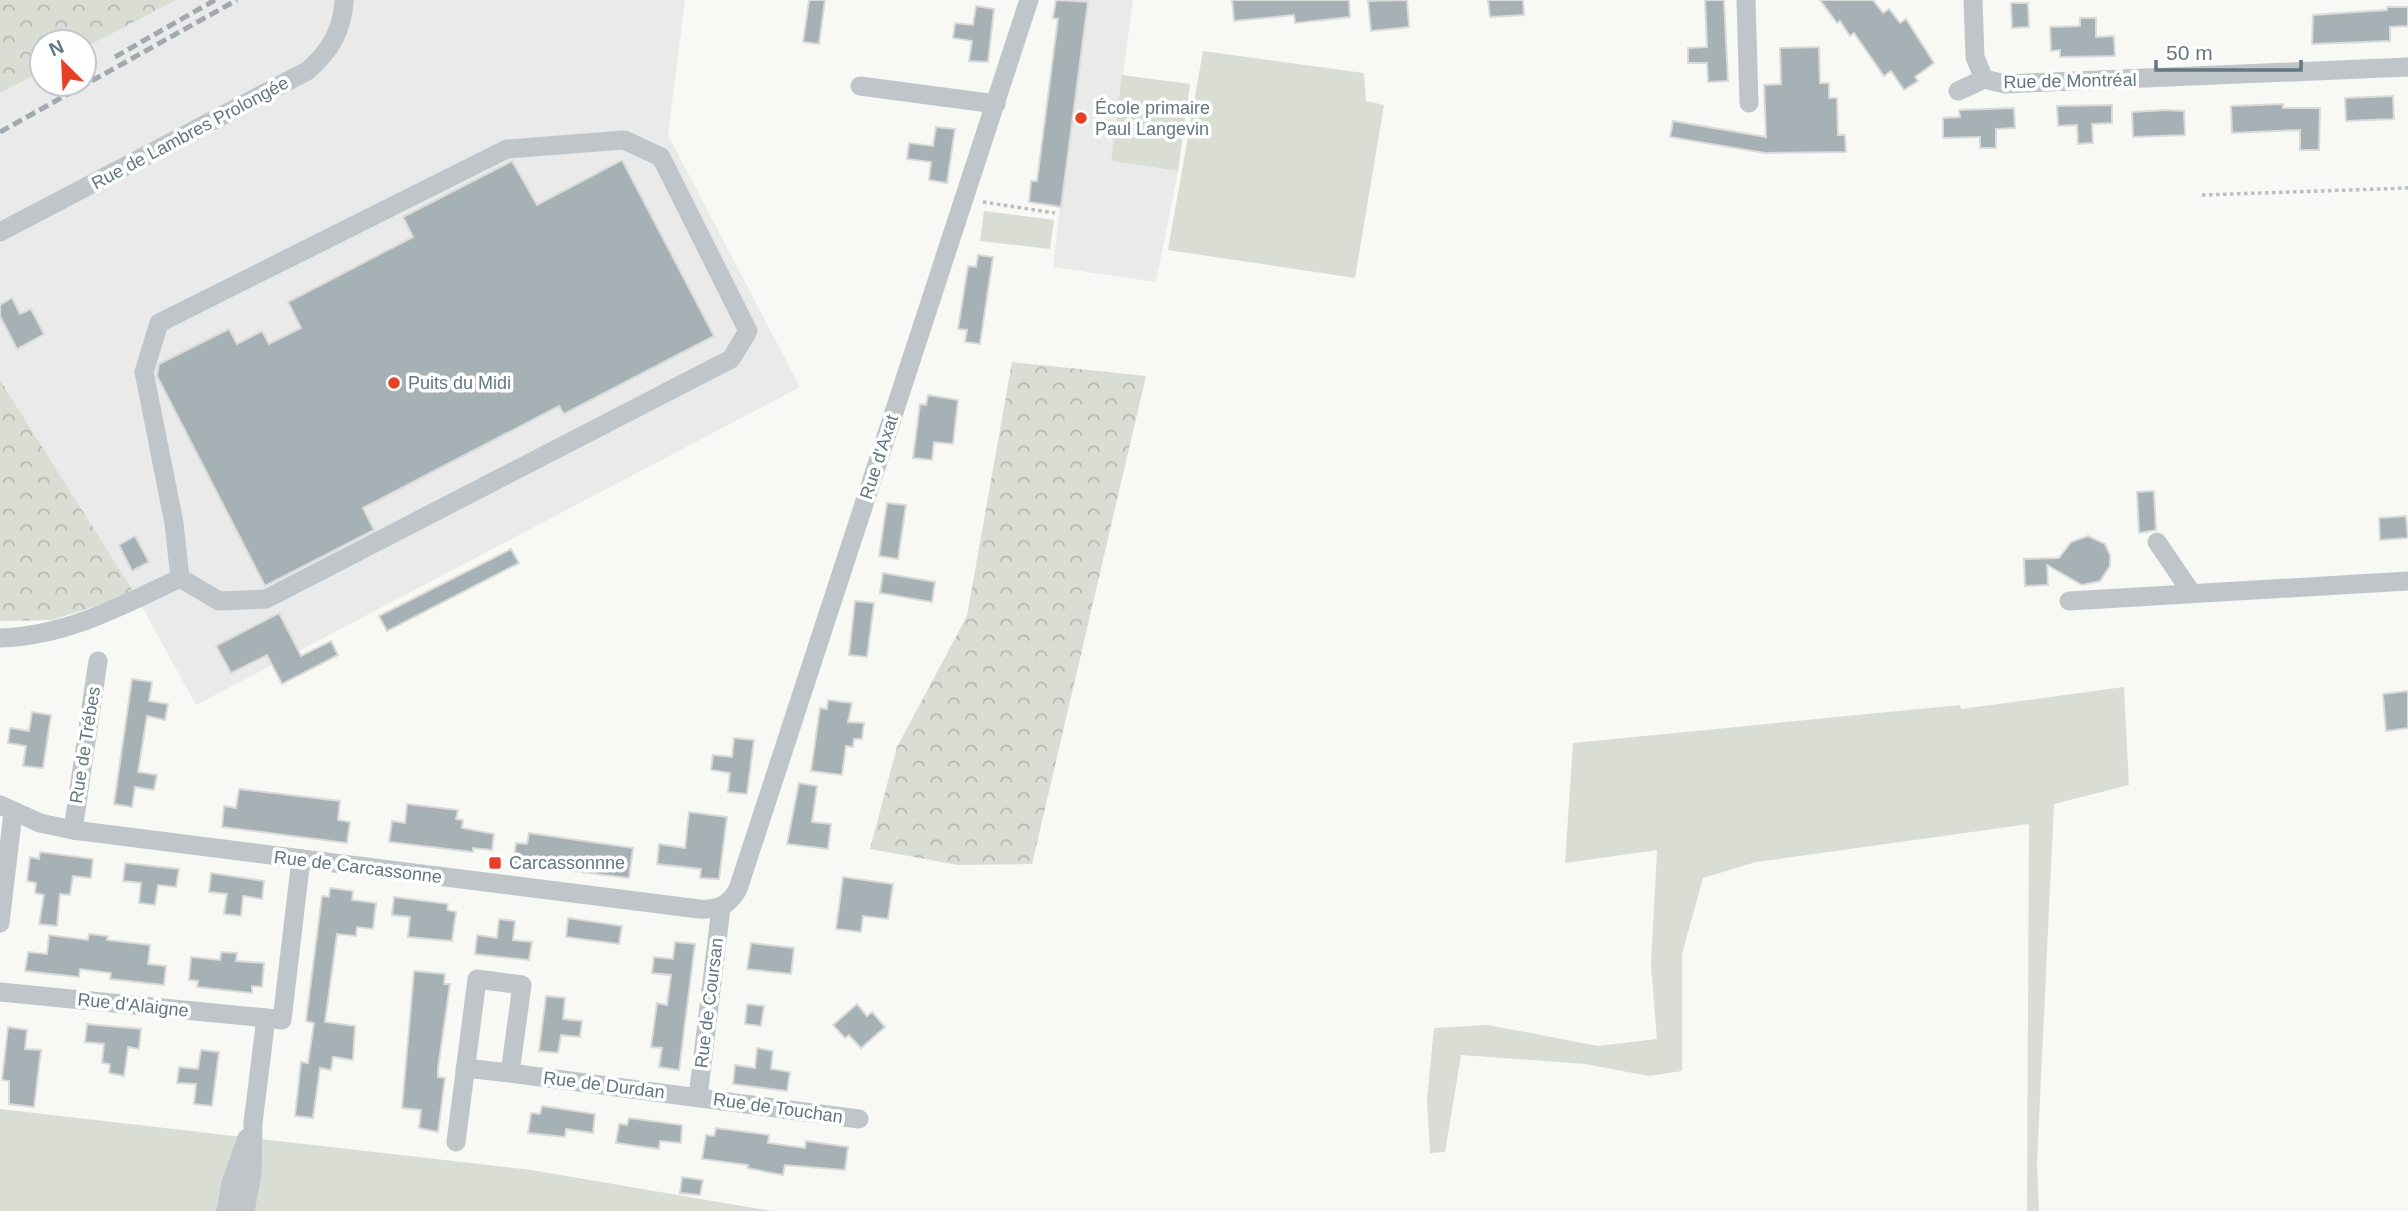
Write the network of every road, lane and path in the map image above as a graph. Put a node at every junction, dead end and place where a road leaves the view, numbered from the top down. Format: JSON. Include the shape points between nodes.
{"nodes":[{"id":1,"x":344,"y":0,"type":"edge"},
{"id":2,"x":1029,"y":0,"type":"edge"},
{"id":3,"x":1746,"y":0,"type":"edge"},
{"id":4,"x":1973,"y":0,"type":"edge"},
{"id":5,"x":2408,"y":67,"type":"edge"},
{"id":6,"x":1984,"y":79,"type":"junction"},
{"id":7,"x":860,"y":86,"type":"dead end"},
{"id":8,"x":1958,"y":91,"type":"dead end"},
{"id":9,"x":1749,"y":103,"type":"dead end"},
{"id":10,"x":996,"y":104,"type":"junction"},
{"id":11,"x":2408,"y":188,"type":"edge"},
{"id":12,"x":2202,"y":195,"type":"dead end"},
{"id":13,"x":964,"y":198,"type":"junction"},
{"id":14,"x":1055,"y":213,"type":"dead end"},
{"id":15,"x":0,"y":232,"type":"edge"},
{"id":16,"x":2157,"y":542,"type":"dead end"},
{"id":17,"x":180,"y":578,"type":"junction"},
{"id":18,"x":2408,"y":581,"type":"edge"},
{"id":19,"x":2191,"y":592,"type":"junction"},
{"id":20,"x":2069,"y":601,"type":"dead end"},
{"id":21,"x":0,"y":638,"type":"edge"},
{"id":22,"x":98,"y":661,"type":"dead end"},
{"id":23,"x":7,"y":809,"type":"edge"},
{"id":24,"x":73,"y":830,"type":"junction"},
{"id":25,"x":300,"y":859,"type":"junction"},
{"id":26,"x":721,"y":908,"type":"junction"},
{"id":27,"x":0,"y":923,"type":"edge"},
{"id":28,"x":0,"y":992,"type":"edge"},
{"id":29,"x":266,"y":1018,"type":"junction"},
{"id":30,"x":465,"y":1068,"type":"junction"},
{"id":31,"x":510,"y":1073,"type":"junction"},
{"id":32,"x":698,"y":1097,"type":"junction"},
{"id":33,"x":859,"y":1119,"type":"dead end"},
{"id":34,"x":253,"y":1124,"type":"junction"},
{"id":35,"x":456,"y":1142,"type":"dead end"},
{"id":36,"x":226,"y":1211,"type":"edge"},
{"id":37,"x":245,"y":1211,"type":"edge"}],
"edges":[{"from":1,"to":15,"type":"street","name":"Rue de Lambres Prolongée","via":[[331,44],[307,71]]},
{"from":2,"to":10,"type":"street","name":"Rue d'Axat"},
{"from":3,"to":9,"type":"street"},
{"from":4,"to":6,"type":"street","via":[[1975,57]]},
{"from":5,"to":6,"type":"street","name":"Rue de Montréal","via":[[2005,85]]},
{"from":6,"to":8,"type":"street","name":"Rue de Montréal"},
{"from":7,"to":10,"type":"street"},
{"from":10,"to":13,"type":"street","name":"Rue d'Axat"},
{"from":11,"to":12,"type":"path"},
{"from":13,"to":14,"type":"path"},
{"from":13,"to":26,"type":"street","name":"Rue d'Axat","via":[[737,889]]},
{"from":16,"to":19,"type":"street"},
{"from":17,"to":17,"type":"street","via":[[219,601],[266,599],[731,359],[748,331],[661,158],[624,140],[507,149],[159,323],[144,372],[174,523]]},
{"from":17,"to":21,"type":"street","via":[[82,623],[43,634]]},
{"from":18,"to":19,"type":"street"},
{"from":19,"to":20,"type":"street"},
{"from":22,"to":24,"type":"street","name":"Rue de Trébes"},
{"from":23,"to":24,"type":"street","name":"Rue de Carcassonne"},
{"from":23,"to":27,"type":"street"},
{"from":24,"to":25,"type":"street","name":"Rue de Carcassonne"},
{"from":25,"to":26,"type":"street","name":"Rue de Carcassonne","via":[[699,909]]},
{"from":25,"to":29,"type":"street","via":[[282,1020]]},
{"from":26,"to":32,"type":"street","name":"Rue de Coursan"},
{"from":28,"to":29,"type":"street","name":"Rue d'Alaigne"},
{"from":29,"to":34,"type":"street"},
{"from":30,"to":31,"type":"street","name":"Rue de Durdan"},
{"from":30,"to":31,"type":"street","via":[[477,979],[522,985]]},
{"from":30,"to":35,"type":"street"},
{"from":31,"to":32,"type":"street","name":"Rue de Durdan"},
{"from":32,"to":33,"type":"street","name":"Rue de Touchan"},
{"from":34,"to":36,"type":"street"},
{"from":34,"to":37,"type":"street","via":[[252,1174]]}]}
